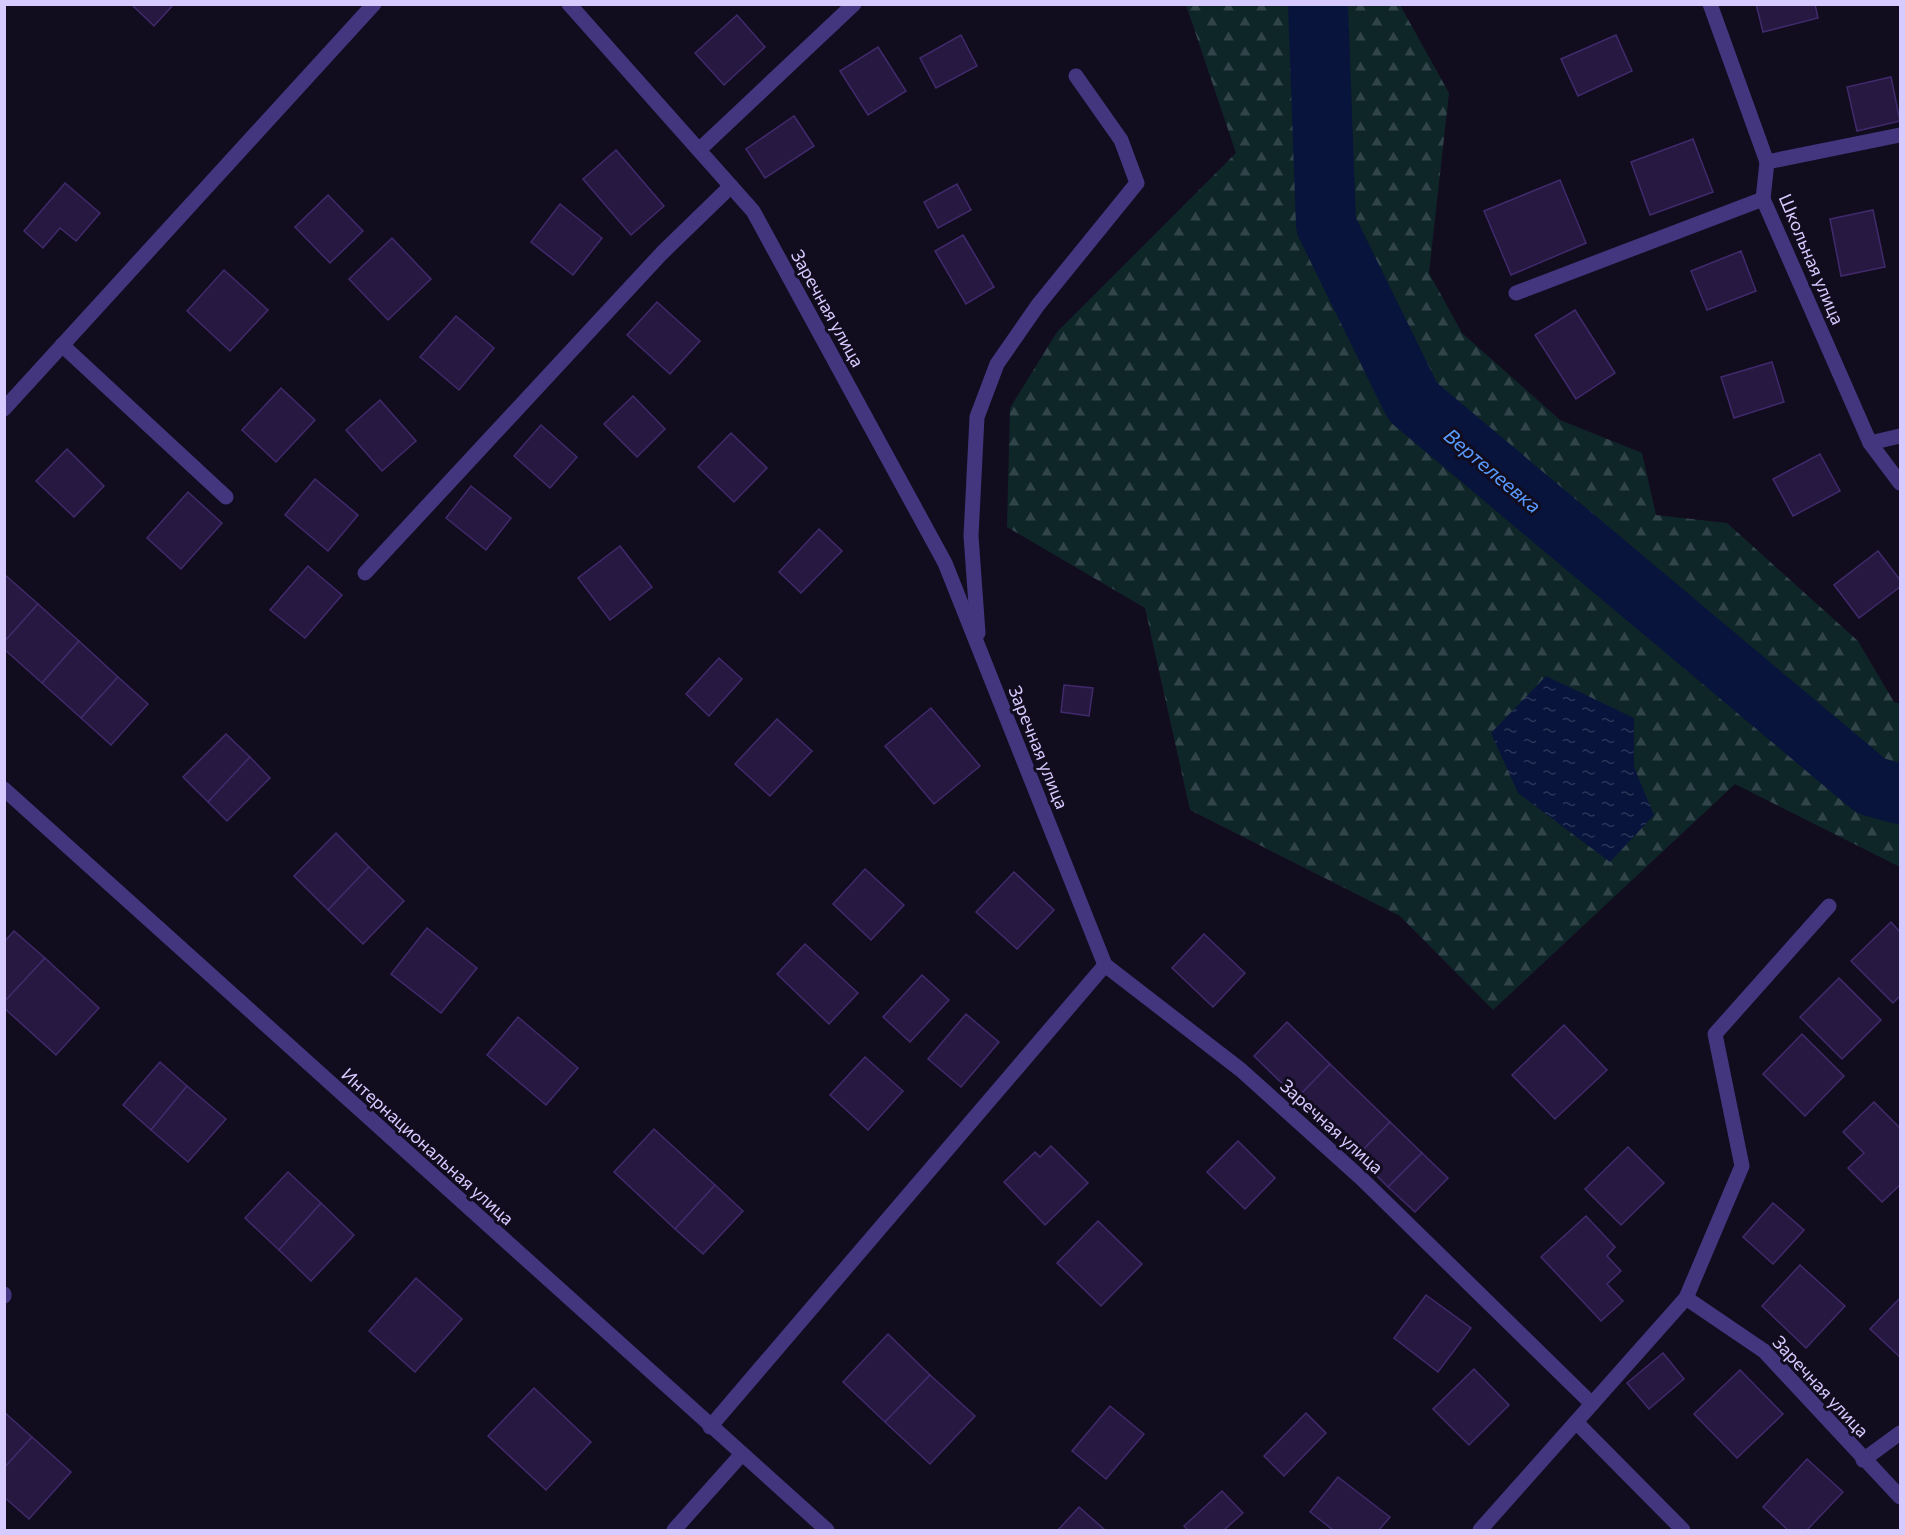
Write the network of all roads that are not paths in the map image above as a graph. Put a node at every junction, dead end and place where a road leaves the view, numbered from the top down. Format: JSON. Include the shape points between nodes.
{"nodes":[{"id":1,"x":374,"y":4,"type":"edge"},
{"id":2,"x":569,"y":4,"type":"edge"},
{"id":3,"x":854,"y":4,"type":"edge"},
{"id":4,"x":1710,"y":4,"type":"edge"},
{"id":5,"x":1076,"y":76,"type":"dead end"},
{"id":6,"x":1900,"y":135,"type":"edge"},
{"id":7,"x":699,"y":150,"type":"junction"},
{"id":8,"x":1767,"y":162,"type":"junction"},
{"id":9,"x":731,"y":186,"type":"junction"},
{"id":10,"x":1763,"y":199,"type":"junction"},
{"id":11,"x":1516,"y":293,"type":"dead end"},
{"id":12,"x":62,"y":345,"type":"junction"},
{"id":13,"x":4,"y":409,"type":"edge"},
{"id":14,"x":1900,"y":436,"type":"edge"},
{"id":15,"x":1870,"y":443,"type":"junction"},
{"id":16,"x":1900,"y":483,"type":"edge"},
{"id":17,"x":226,"y":497,"type":"dead end"},
{"id":18,"x":364,"y":573,"type":"dead end"},
{"id":19,"x":979,"y":648,"type":"junction"},
{"id":20,"x":4,"y":789,"type":"edge"},
{"id":21,"x":1829,"y":906,"type":"dead end"},
{"id":22,"x":1105,"y":965,"type":"junction"},
{"id":23,"x":1686,"y":1299,"type":"junction"},
{"id":24,"x":1592,"y":1404,"type":"junction"},
{"id":25,"x":1576,"y":1422,"type":"junction"},
{"id":26,"x":711,"y":1427,"type":"junction"},
{"id":27,"x":1900,"y":1433,"type":"edge"},
{"id":28,"x":741,"y":1455,"type":"junction"},
{"id":29,"x":1863,"y":1460,"type":"junction"},
{"id":30,"x":1900,"y":1497,"type":"edge"},
{"id":31,"x":674,"y":1530,"type":"edge"},
{"id":32,"x":827,"y":1530,"type":"edge"},
{"id":33,"x":1480,"y":1530,"type":"edge"},
{"id":34,"x":1683,"y":1530,"type":"edge"}],
"edges":[{"from":1,"to":12,"type":"street"},
{"from":2,"to":7,"type":"street","name":"Заречная улица"},
{"from":3,"to":7,"type":"street"},
{"from":4,"to":8,"type":"street","name":"Школьная улица"},
{"from":5,"to":19,"type":"street","via":[[1121,140],[1137,183],[1038,305],[997,364],[977,417],[971,536]]},
{"from":6,"to":8,"type":"street"},
{"from":7,"to":9,"type":"street","name":"Заречная улица"},
{"from":8,"to":10,"type":"street","name":"Школьная улица"},
{"from":9,"to":18,"type":"street","via":[[662,253]]},
{"from":9,"to":19,"type":"street","name":"Заречная улица","via":[[753,211],[945,563]]},
{"from":10,"to":11,"type":"street"},
{"from":10,"to":15,"type":"street","name":"Школьная улица"},
{"from":12,"to":13,"type":"street"},
{"from":12,"to":17,"type":"street"},
{"from":14,"to":15,"type":"street"},
{"from":15,"to":16,"type":"street","name":"Школьная улица"},
{"from":19,"to":22,"type":"street","name":"Заречная улица"},
{"from":20,"to":26,"type":"street","name":"Интернациональная улица"},
{"from":21,"to":23,"type":"street","via":[[1715,1034],[1742,1166]]},
{"from":22,"to":24,"type":"street","name":"Заречная улица","via":[[1250,1078],[1362,1179]]},
{"from":22,"to":26,"type":"street"},
{"from":23,"to":24,"type":"street"},
{"from":23,"to":29,"type":"street","name":"Заречная улица","via":[[1764,1351]]},
{"from":24,"to":25,"type":"street"},
{"from":25,"to":33,"type":"street"},
{"from":25,"to":34,"type":"street"},
{"from":26,"to":28,"type":"street","name":"Интернациональная улица"},
{"from":27,"to":29,"type":"street","name":"Заречная улица"},
{"from":28,"to":31,"type":"street"},
{"from":28,"to":32,"type":"street","name":"Интернациональная улица"},
{"from":29,"to":30,"type":"street","name":"Заречная улица"}]}
